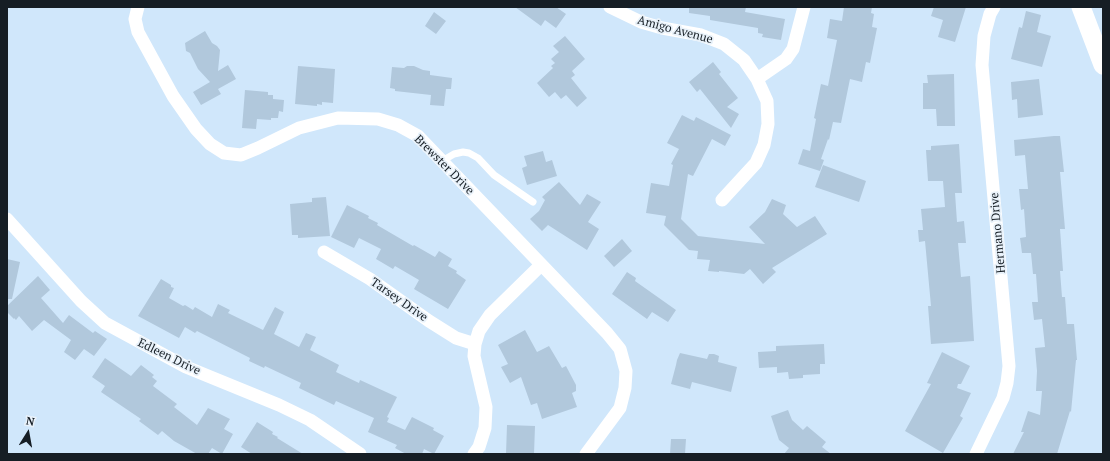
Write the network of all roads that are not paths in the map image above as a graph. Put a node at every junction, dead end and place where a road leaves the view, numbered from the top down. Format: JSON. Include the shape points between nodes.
{"nodes":[{"id":1,"x":138,"y":7,"type":"edge"},
{"id":2,"x":610,"y":7,"type":"edge"},
{"id":3,"x":804,"y":7,"type":"edge"},
{"id":4,"x":994,"y":7,"type":"edge"},
{"id":5,"x":1081,"y":7,"type":"edge"},
{"id":6,"x":1103,"y":65,"type":"edge"},
{"id":7,"x":757,"y":79,"type":"junction"},
{"id":8,"x":442,"y":161,"type":"junction"},
{"id":9,"x":722,"y":200,"type":"dead end"},
{"id":10,"x":532,"y":202,"type":"dead end"},
{"id":11,"x":7,"y":219,"type":"edge"},
{"id":12,"x":324,"y":252,"type":"dead end"},
{"id":13,"x":541,"y":265,"type":"junction"},
{"id":14,"x":475,"y":344,"type":"junction"},
{"id":15,"x":360,"y":454,"type":"edge"},
{"id":16,"x":474,"y":454,"type":"edge"},
{"id":17,"x":586,"y":454,"type":"edge"},
{"id":18,"x":976,"y":454,"type":"edge"}],
"edges":[{"from":1,"to":8,"type":"street","name":"Brewster Drive","via":[[138,32],[174,96],[196,129],[210,144],[224,153],[241,155],[298,128],[338,118],[378,119],[398,125],[418,136]]},
{"from":2,"to":7,"type":"street","name":"Amigo Avenue","via":[[641,22],[724,44],[744,60]]},
{"from":3,"to":7,"type":"street","via":[[793,49],[786,59]]},
{"from":4,"to":18,"type":"street","name":"Hermano Drive","via":[[984,36],[982,65],[1009,366],[1003,398]]},
{"from":5,"to":6,"type":"main road"},
{"from":7,"to":9,"type":"street","name":"Amigo Avenue","via":[[767,101],[768,124],[764,145],[756,163]]},
{"from":8,"to":10,"type":"lane","via":[[454,154],[470,153],[494,175]]},
{"from":8,"to":13,"type":"street","name":"Brewster Drive"},
{"from":11,"to":15,"type":"street","name":"Edleen Drive","via":[[81,301],[110,327],[186,367],[304,417]]},
{"from":12,"to":14,"type":"street","name":"Tarsey Drive","via":[[370,279],[428,321],[456,338]]},
{"from":13,"to":14,"type":"street","via":[[490,315],[479,331]]},
{"from":13,"to":17,"type":"street","name":"Brewster Drive","via":[[620,349],[626,371],[620,408]]},
{"from":14,"to":16,"type":"street","via":[[474,356],[486,407],[485,428],[480,447]]}]}
